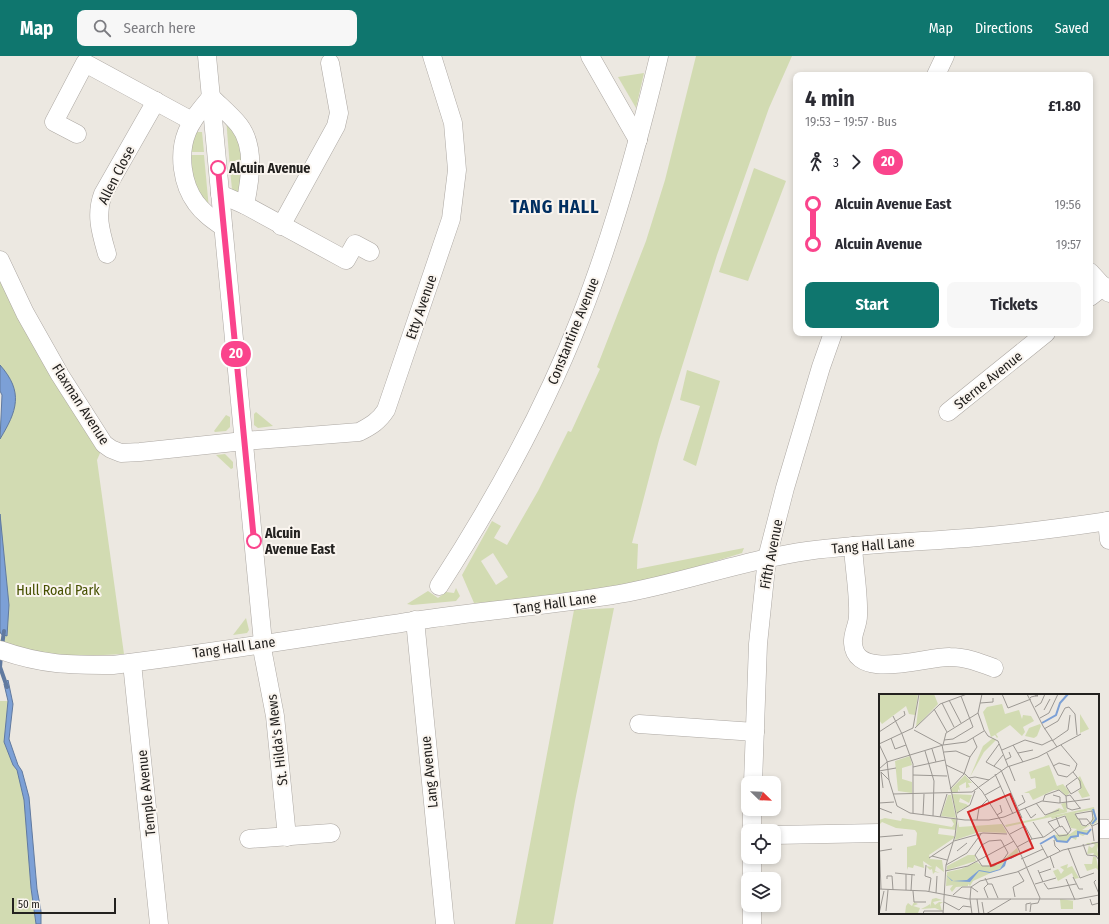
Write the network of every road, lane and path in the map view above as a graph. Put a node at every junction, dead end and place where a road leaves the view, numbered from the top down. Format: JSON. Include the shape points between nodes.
{"nodes":[{"id":1,"x":207,"y":56,"type":"edge"},
{"id":2,"x":432,"y":56,"type":"edge"},
{"id":3,"x":590,"y":56,"type":"edge"},
{"id":4,"x":659,"y":56,"type":"edge"},
{"id":5,"x":945,"y":56,"type":"edge"},
{"id":6,"x":330,"y":63,"type":"dead end"},
{"id":7,"x":937,"y":72,"type":"edge"},
{"id":8,"x":211,"y":96,"type":"junction"},
{"id":9,"x":156,"y":101,"type":"junction"},
{"id":10,"x":192,"y":121,"type":"junction"},
{"id":11,"x":77,"y":134,"type":"dead end"},
{"id":12,"x":638,"y":140,"type":"junction"},
{"id":13,"x":220,"y":194,"type":"junction"},
{"id":14,"x":245,"y":205,"type":"junction"},
{"id":15,"x":282,"y":226,"type":"junction"},
{"id":16,"x":223,"y":227,"type":"junction"},
{"id":17,"x":370,"y":252,"type":"dead end"},
{"id":18,"x":107,"y":254,"type":"dead end"},
{"id":19,"x":0,"y":260,"type":"edge"},
{"id":20,"x":1093,"y":277,"type":"edge"},
{"id":21,"x":1101,"y":292,"type":"edge"},
{"id":22,"x":832,"y":336,"type":"edge"},
{"id":23,"x":1042,"y":336,"type":"edge"},
{"id":24,"x":948,"y":412,"type":"dead end"},
{"id":25,"x":244,"y":441,"type":"junction"},
{"id":26,"x":1108,"y":521,"type":"edge"},
{"id":27,"x":1109,"y":540,"type":"edge"},
{"id":28,"x":852,"y":546,"type":"junction"},
{"id":29,"x":767,"y":558,"type":"junction"},
{"id":30,"x":439,"y":586,"type":"dead end"},
{"id":31,"x":415,"y":620,"type":"junction"},
{"id":32,"x":262,"y":643,"type":"junction"},
{"id":33,"x":7,"y":653,"type":"edge"},
{"id":34,"x":985,"y":660,"type":"dead end"},
{"id":35,"x":132,"y":663,"type":"junction"},
{"id":36,"x":639,"y":724,"type":"dead end"},
{"id":37,"x":755,"y":732,"type":"junction"},
{"id":38,"x":753,"y":776,"type":"edge"},
{"id":39,"x":332,"y":833,"type":"dead end"},
{"id":40,"x":879,"y":833,"type":"edge"},
{"id":41,"x":781,"y":834,"type":"edge"},
{"id":42,"x":287,"y":837,"type":"junction"},
{"id":43,"x":249,"y":839,"type":"dead end"},
{"id":44,"x":752,"y":912,"type":"edge"},
{"id":45,"x":159,"y":924,"type":"edge"},
{"id":46,"x":445,"y":924,"type":"edge"},
{"id":47,"x":752,"y":924,"type":"edge"}],
"edges":[{"from":1,"to":8,"type":"street"},
{"from":2,"to":25,"type":"street","name":"Etty Avenue","via":[[453,123],[456,170],[451,219],[386,410],[380,420],[359,432]]},
{"from":3,"to":12,"type":"street"},
{"from":4,"to":12,"type":"street","name":"Constantine Avenue"},
{"from":5,"to":7,"type":"street"},
{"from":6,"to":15,"type":"street","via":[[339,113],[336,126]]},
{"from":8,"to":10,"type":"street"},
{"from":8,"to":13,"type":"street"},
{"from":8,"to":14,"type":"street","via":[[240,126],[248,147],[251,175]]},
{"from":9,"to":10,"type":"street"},
{"from":9,"to":11,"type":"street","via":[[85,63],[54,122]]},
{"from":9,"to":18,"type":"street","name":"Allen Close","via":[[99,205],[98,218]]},
{"from":10,"to":16,"type":"street","via":[[182,153],[185,179],[195,202]]},
{"from":12,"to":30,"type":"street","name":"Constantine Avenue","via":[[600,265],[554,380],[511,466]]},
{"from":13,"to":14,"type":"street"},
{"from":13,"to":16,"type":"street"},
{"from":14,"to":15,"type":"street"},
{"from":15,"to":17,"type":"street","via":[[346,260],[355,244]]},
{"from":16,"to":25,"type":"street"},
{"from":19,"to":25,"type":"street","name":"Flaxman Avenue","via":[[25,313],[60,375],[104,444],[111,450],[121,453],[155,451]]},
{"from":20,"to":21,"type":"street"},
{"from":22,"to":29,"type":"street","name":"Fifth Avenue","via":[[785,488]]},
{"from":23,"to":24,"type":"street","name":"Sterne Avenue"},
{"from":25,"to":32,"type":"street"},
{"from":26,"to":27,"type":"street"},
{"from":26,"to":28,"type":"street","name":"Tang Hall Lane","via":[[969,538]]},
{"from":28,"to":29,"type":"street","name":"Tang Hall Lane"},
{"from":28,"to":34,"type":"street","via":[[858,616],[853,643],[856,653],[864,661],[874,665],[950,656]]},
{"from":29,"to":31,"type":"street","name":"Tang Hall Lane","via":[[678,582],[620,594],[542,606]]},
{"from":29,"to":37,"type":"street","name":"Fifth Avenue","via":[[758,644]]},
{"from":31,"to":32,"type":"street","name":"Tang Hall Lane"},
{"from":31,"to":46,"type":"street","name":"Lang Avenue"},
{"from":32,"to":35,"type":"street","name":"Tang Hall Lane"},
{"from":32,"to":42,"type":"street","name":"St. Hilda's Mews","via":[[275,716]]},
{"from":33,"to":35,"type":"street","name":"Tang Hall Lane","via":[[42,663],[66,665]]},
{"from":35,"to":45,"type":"street","name":"Temple Avenue"},
{"from":36,"to":37,"type":"street"},
{"from":37,"to":38,"type":"street","name":"Fifth Avenue"},
{"from":39,"to":42,"type":"street"},
{"from":40,"to":41,"type":"street"},
{"from":42,"to":43,"type":"street"},
{"from":44,"to":47,"type":"street"}]}
